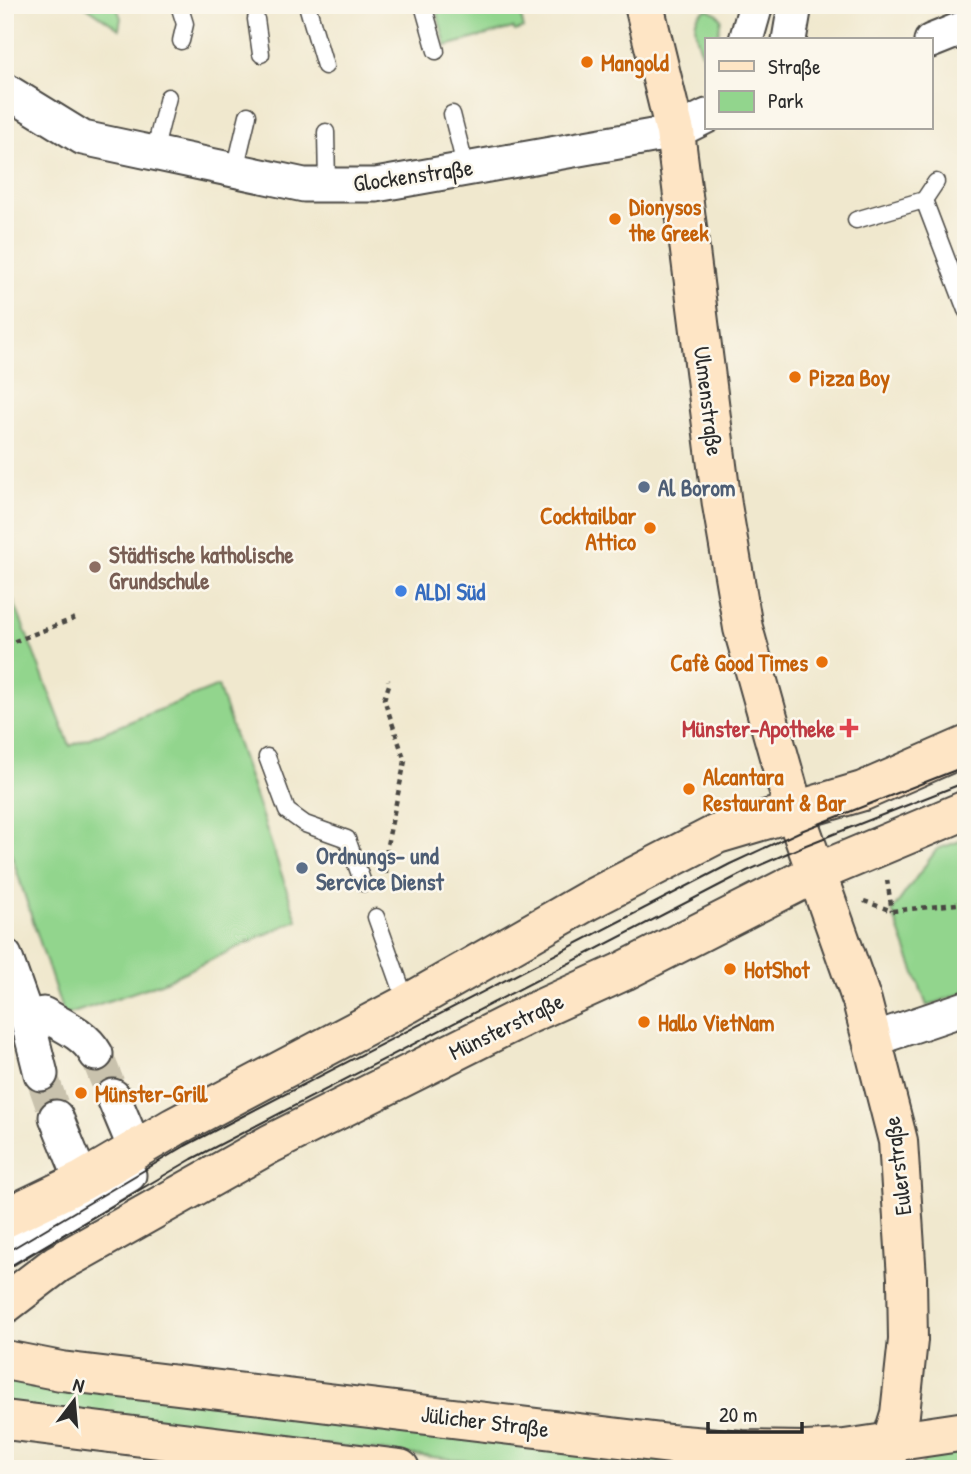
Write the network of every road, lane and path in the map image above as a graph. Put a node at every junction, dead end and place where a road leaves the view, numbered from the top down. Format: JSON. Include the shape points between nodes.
{"nodes":[{"id":1,"x":179,"y":5,"type":"edge"},
{"id":2,"x":307,"y":5,"type":"edge"},
{"id":3,"x":423,"y":5,"type":"edge"},
{"id":4,"x":644,"y":5,"type":"edge"},
{"id":5,"x":756,"y":5,"type":"edge"},
{"id":6,"x":795,"y":5,"type":"edge"},
{"id":7,"x":256,"y":19,"type":"dead end"},
{"id":8,"x":966,"y":27,"type":"edge"},
{"id":9,"x":747,"y":38,"type":"edge"},
{"id":10,"x":789,"y":38,"type":"edge"},
{"id":11,"x":181,"y":41,"type":"dead end"},
{"id":12,"x":932,"y":41,"type":"edge"},
{"id":13,"x":436,"y":51,"type":"dead end"},
{"id":14,"x":261,"y":54,"type":"dead end"},
{"id":15,"x":325,"y":66,"type":"dead end"},
{"id":16,"x":5,"y":90,"type":"edge"},
{"id":17,"x":168,"y":97,"type":"dead end"},
{"id":18,"x":452,"y":114,"type":"dead end"},
{"id":19,"x":248,"y":115,"type":"dead end"},
{"id":20,"x":691,"y":124,"type":"edge"},
{"id":21,"x":326,"y":132,"type":"dead end"},
{"id":22,"x":154,"y":153,"type":"junction"},
{"id":23,"x":466,"y":169,"type":"junction"},
{"id":24,"x":235,"y":170,"type":"junction"},
{"id":25,"x":936,"y":182,"type":"dead end"},
{"id":26,"x":327,"y":185,"type":"junction"},
{"id":27,"x":924,"y":200,"type":"junction"},
{"id":28,"x":856,"y":219,"type":"dead end"},
{"id":29,"x":966,"y":310,"type":"edge"},
{"id":30,"x":76,"y":618,"type":"dead end"},
{"id":31,"x":5,"y":645,"type":"edge"},
{"id":32,"x":388,"y":680,"type":"dead end"},
{"id":33,"x":966,"y":746,"type":"edge"},
{"id":34,"x":267,"y":757,"type":"dead end"},
{"id":35,"x":794,"y":810,"type":"junction"},
{"id":36,"x":966,"y":810,"type":"edge"},
{"id":37,"x":816,"y":873,"type":"junction"},
{"id":38,"x":386,"y":874,"type":"dead end"},
{"id":39,"x":363,"y":883,"type":"dead end"},
{"id":40,"x":966,"y":903,"type":"edge"},
{"id":41,"x":831,"y":911,"type":"junction"},
{"id":42,"x":376,"y":917,"type":"dead end"},
{"id":43,"x":5,"y":956,"type":"edge"},
{"id":44,"x":407,"y":1004,"type":"junction"},
{"id":45,"x":966,"y":1008,"type":"edge"},
{"id":46,"x":27,"y":1018,"type":"junction"},
{"id":47,"x":873,"y":1039,"type":"junction"},
{"id":48,"x":96,"y":1054,"type":"tunnel mouth"},
{"id":49,"x":41,"y":1074,"type":"tunnel mouth"},
{"id":50,"x":113,"y":1096,"type":"tunnel mouth"},
{"id":51,"x":56,"y":1116,"type":"tunnel mouth"},
{"id":52,"x":174,"y":1127,"type":"junction"},
{"id":53,"x":136,"y":1151,"type":"junction"},
{"id":54,"x":82,"y":1181,"type":"junction"},
{"id":55,"x":5,"y":1218,"type":"edge"},
{"id":56,"x":5,"y":1250,"type":"edge"},
{"id":57,"x":57,"y":1264,"type":"junction"},
{"id":58,"x":5,"y":1278,"type":"edge"},
{"id":59,"x":5,"y":1304,"type":"edge"},
{"id":60,"x":5,"y":1360,"type":"edge"},
{"id":61,"x":5,"y":1420,"type":"edge"},
{"id":62,"x":966,"y":1431,"type":"edge"},
{"id":63,"x":888,"y":1455,"type":"edge"},
{"id":64,"x":400,"y":1469,"type":"edge"}],
"edges":[{"from":1,"to":11,"type":"lane","via":[[186,24]]},
{"from":2,"to":15,"type":"lane"},
{"from":3,"to":13,"type":"lane"},
{"from":4,"to":20,"type":"main road","name":"Ulmenstraße"},
{"from":5,"to":9,"type":"street"},
{"from":6,"to":10,"type":"street"},
{"from":7,"to":14,"type":"lane"},
{"from":8,"to":12,"type":"street"},
{"from":16,"to":22,"type":"street","name":"Glockenstraße","via":[[83,138]]},
{"from":17,"to":22,"type":"lane"},
{"from":18,"to":23,"type":"lane"},
{"from":19,"to":24,"type":"lane"},
{"from":20,"to":23,"type":"street","name":"Glockenstraße"},
{"from":20,"to":35,"type":"main road","name":"Ulmenstraße","via":[[722,505],[743,628]]},
{"from":21,"to":26,"type":"lane"},
{"from":22,"to":24,"type":"street","name":"Glockenstraße"},
{"from":23,"to":26,"type":"street","name":"Glockenstraße","via":[[376,184]]},
{"from":24,"to":26,"type":"street","name":"Glockenstraße","via":[[304,185]]},
{"from":25,"to":27,"type":"lane"},
{"from":27,"to":28,"type":"lane"},
{"from":27,"to":29,"type":"lane"},
{"from":30,"to":31,"type":"path"},
{"from":32,"to":38,"type":"path","via":[[384,699],[405,761],[387,845]]},
{"from":33,"to":35,"type":"main road","via":[[863,791]]},
{"from":34,"to":39,"type":"lane","via":[[287,811],[305,824],[347,839]]},
{"from":35,"to":37,"type":"main road","name":"Ulmenstraße"},
{"from":35,"to":44,"type":"main road","via":[[717,834],[589,900]]},
{"from":36,"to":37,"type":"main road","name":"Münsterstraße"},
{"from":37,"to":41,"type":"main road","name":"Eulerstraße"},
{"from":37,"to":57,"type":"main road","name":"Münsterstraße","via":[[270,1144]]},
{"from":40,"to":41,"type":"path","via":[[892,911],[862,900]]},
{"from":41,"to":47,"type":"main road","name":"Eulerstraße"},
{"from":42,"to":44,"type":"lane"},
{"from":43,"to":46,"type":"street"},
{"from":44,"to":52,"type":"main road"},
{"from":45,"to":47,"type":"street"},
{"from":46,"to":48,"type":"street","via":[[43,1014],[79,1034]]},
{"from":46,"to":49,"type":"street"},
{"from":47,"to":63,"type":"main road","name":"Eulerstraße","via":[[898,1141],[905,1252],[908,1340],[900,1414]]},
{"from":50,"to":53,"type":"street"},
{"from":51,"to":54,"type":"street"},
{"from":52,"to":53,"type":"main road"},
{"from":52,"to":56,"type":"street","via":[[134,1172]]},
{"from":53,"to":54,"type":"main road"},
{"from":54,"to":55,"type":"main road"},
{"from":57,"to":58,"type":"street","name":"Münsterstraße"},
{"from":57,"to":59,"type":"main road","name":"Münsterstraße"},
{"from":60,"to":63,"type":"main road","name":"Jülicher Straße","via":[[75,1373],[670,1444],[742,1450],[845,1449]]},
{"from":61,"to":64,"type":"main road"},
{"from":62,"to":63,"type":"main road","name":"Jülicher Straße"}]}
